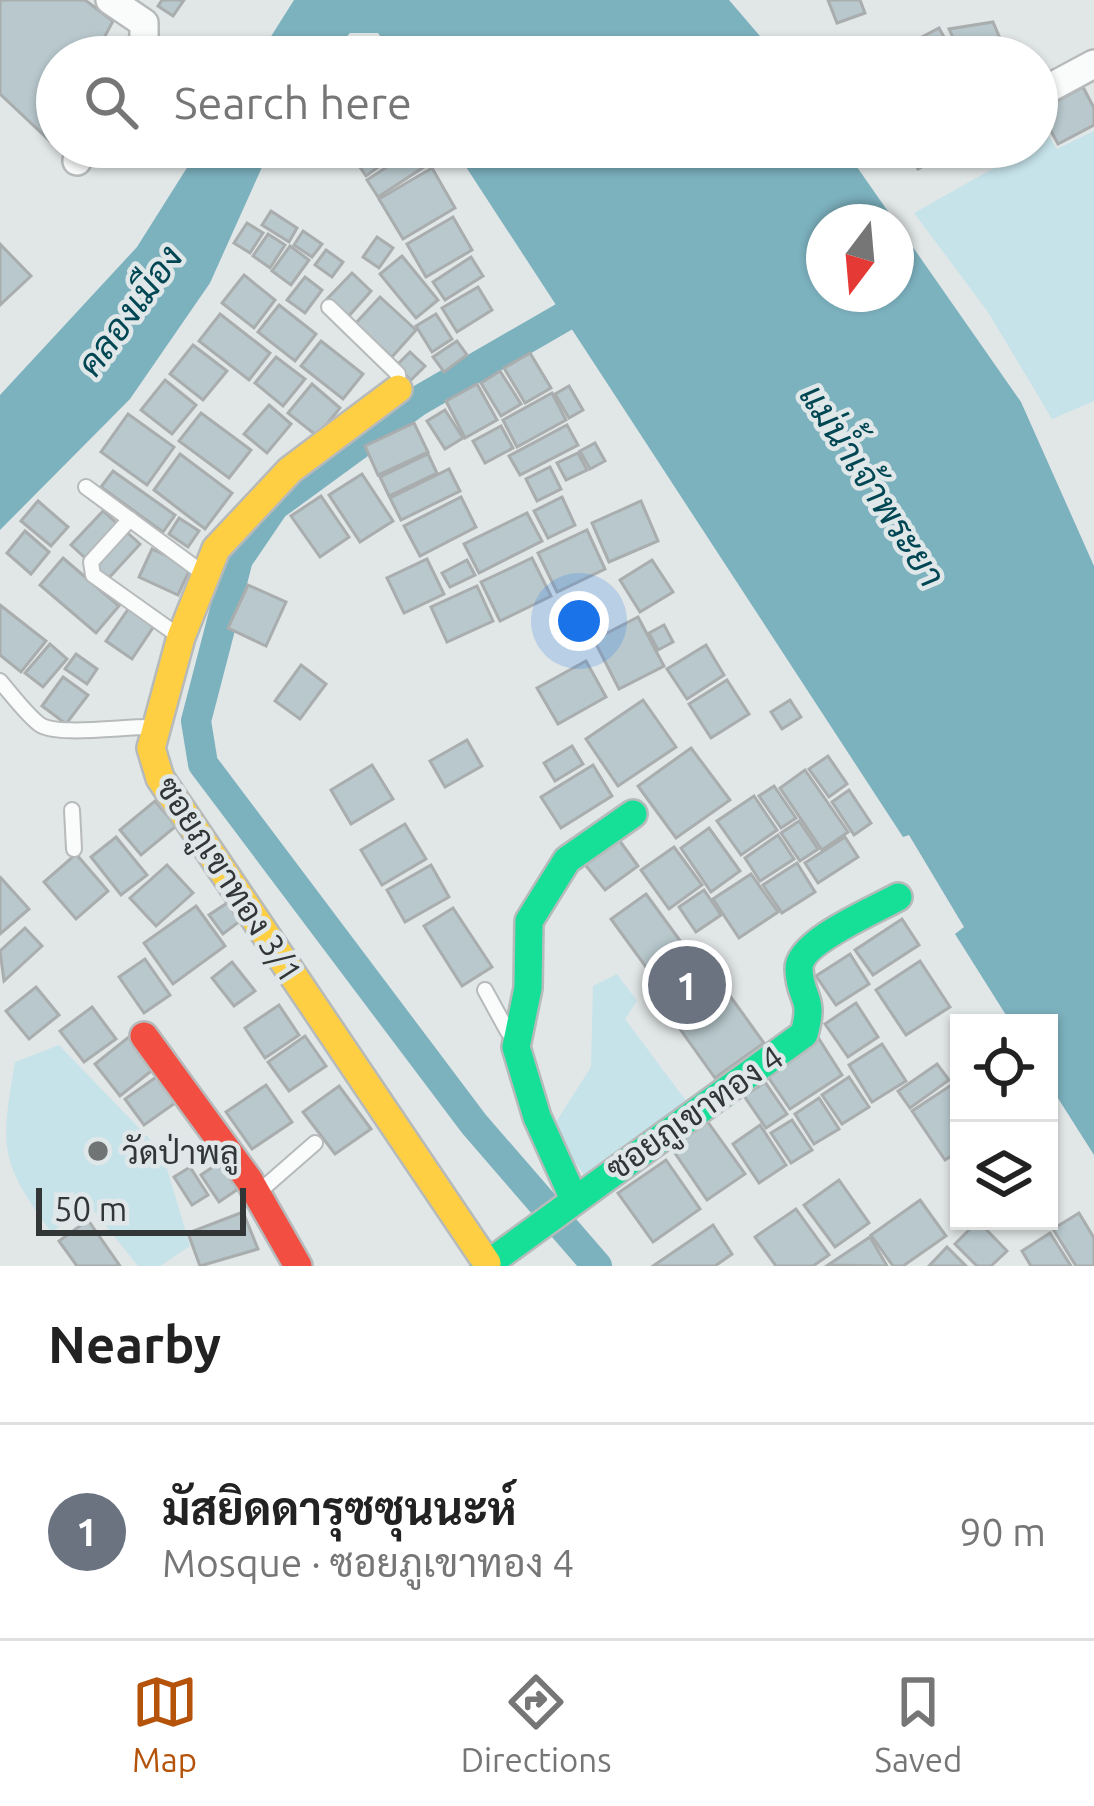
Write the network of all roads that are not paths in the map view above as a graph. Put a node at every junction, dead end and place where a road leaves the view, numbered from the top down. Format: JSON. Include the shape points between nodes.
{"nodes":[{"id":1,"x":110,"y":0,"type":"edge"},
{"id":2,"x":144,"y":36,"type":"edge"},
{"id":3,"x":1094,"y":64,"type":"edge"},
{"id":4,"x":1058,"y":83,"type":"edge"},
{"id":5,"x":329,"y":307,"type":"dead end"},
{"id":6,"x":398,"y":389,"type":"joint"},
{"id":7,"x":86,"y":487,"type":"dead end"},
{"id":8,"x":130,"y":519,"type":"junction"},
{"id":9,"x":204,"y":574,"type":"junction"},
{"id":10,"x":181,"y":637,"type":"junction"},
{"id":11,"x":0,"y":681,"type":"edge"},
{"id":12,"x":157,"y":728,"type":"junction"},
{"id":13,"x":72,"y":811,"type":"dead end"},
{"id":14,"x":634,"y":814,"type":"dead end"},
{"id":15,"x":74,"y":849,"type":"dead end"},
{"id":16,"x":898,"y":897,"type":"dead end"},
{"id":17,"x":485,"y":990,"type":"dead end"},
{"id":18,"x":144,"y":1036,"type":"dead end"},
{"id":19,"x":516,"y":1047,"type":"junction"},
{"id":20,"x":315,"y":1143,"type":"dead end"},
{"id":21,"x":257,"y":1193,"type":"junction"},
{"id":22,"x":571,"y":1199,"type":"junction"},
{"id":23,"x":486,"y":1265,"type":"edge"},
{"id":24,"x":298,"y":1266,"type":"edge"}],
"edges":[{"from":1,"to":2,"type":"street","via":[[144,23]]},
{"from":3,"to":4,"type":"street"},
{"from":5,"to":6,"type":"lane","via":[[398,374]]},
{"from":6,"to":9,"type":"street","name":"ซอยภูเขาทอง 3/1","via":[[290,470],[216,549]]},
{"from":7,"to":8,"type":"lane"},
{"from":8,"to":9,"type":"lane"},
{"from":8,"to":10,"type":"lane","via":[[92,562],[93,575]]},
{"from":9,"to":10,"type":"street","name":"ซอยภูเขาทอง 3/1"},
{"from":10,"to":12,"type":"street","name":"ซอยภูเขาทอง 3/1"},
{"from":11,"to":12,"type":"lane","via":[[42,727]]},
{"from":12,"to":23,"type":"street","name":"ซอยภูเขาทอง 3/1","via":[[152,748],[160,778]]},
{"from":13,"to":15,"type":"lane"},
{"from":14,"to":19,"type":"street","via":[[567,860],[540,896]]},
{"from":16,"to":22,"type":"street","name":"ซอยภูเขาทอง 4","via":[[799,960],[812,1007],[804,1034]]},
{"from":17,"to":19,"type":"lane"},
{"from":18,"to":21,"type":"street"},
{"from":19,"to":22,"type":"street"},
{"from":20,"to":21,"type":"lane"},
{"from":21,"to":24,"type":"street"},
{"from":22,"to":23,"type":"street","name":"ซอยภูเขาทอง 4"}]}
